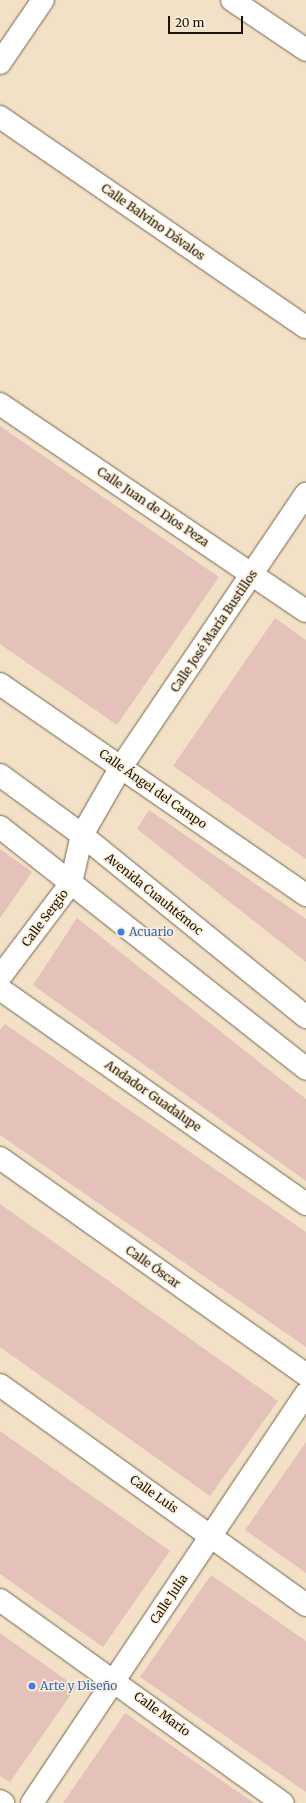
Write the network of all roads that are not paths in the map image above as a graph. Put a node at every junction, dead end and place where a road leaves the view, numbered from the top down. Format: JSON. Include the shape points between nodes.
{"nodes":[{"id":1,"x":43,"y":0,"type":"edge"},
{"id":2,"x":232,"y":0,"type":"edge"},
{"id":3,"x":306,"y":50,"type":"edge"},
{"id":4,"x":0,"y":63,"type":"edge"},
{"id":5,"x":0,"y":117,"type":"edge"},
{"id":6,"x":306,"y":327,"type":"edge"},
{"id":7,"x":0,"y":404,"type":"edge"},
{"id":8,"x":306,"y":494,"type":"edge"},
{"id":9,"x":252,"y":574,"type":"junction"},
{"id":10,"x":306,"y":611,"type":"edge"},
{"id":11,"x":0,"y":684,"type":"edge"},
{"id":12,"x":121,"y":767,"type":"junction"},
{"id":13,"x":0,"y":775,"type":"edge"},
{"id":14,"x":0,"y":827,"type":"edge"},
{"id":15,"x":82,"y":835,"type":"junction"},
{"id":16,"x":71,"y":883,"type":"junction"},
{"id":17,"x":306,"y":894,"type":"edge"},
{"id":18,"x":0,"y":977,"type":"edge"},
{"id":19,"x":0,"y":989,"type":"edge"},
{"id":20,"x":306,"y":1017,"type":"edge"},
{"id":21,"x":306,"y":1069,"type":"edge"},
{"id":22,"x":0,"y":1158,"type":"edge"},
{"id":23,"x":306,"y":1204,"type":"edge"},
{"id":24,"x":306,"y":1375,"type":"edge"},
{"id":25,"x":0,"y":1385,"type":"edge"},
{"id":26,"x":306,"y":1394,"type":"edge"},
{"id":27,"x":211,"y":1535,"type":"junction"},
{"id":28,"x":0,"y":1600,"type":"edge"},
{"id":29,"x":306,"y":1605,"type":"edge"},
{"id":30,"x":114,"y":1680,"type":"junction"},
{"id":31,"x":0,"y":1801,"type":"edge"},
{"id":32,"x":3,"y":1803,"type":"edge"},
{"id":33,"x":32,"y":1803,"type":"edge"},
{"id":34,"x":283,"y":1803,"type":"edge"}],
"edges":[{"from":1,"to":4,"type":"street"},
{"from":2,"to":3,"type":"street"},
{"from":5,"to":6,"type":"street","name":"Calle Balvino Dávalos"},
{"from":7,"to":9,"type":"street","name":"Calle Juan de Dios Peza"},
{"from":8,"to":9,"type":"street","name":"Calle José María Bustillos"},
{"from":9,"to":10,"type":"street","name":"Calle Juan de Dios Peza"},
{"from":9,"to":12,"type":"street","name":"Calle José María Bustillos"},
{"from":11,"to":12,"type":"street","name":"Calle Ángel del Campo"},
{"from":12,"to":15,"type":"street","name":"Calle Sergio"},
{"from":12,"to":17,"type":"street","name":"Calle Ángel del Campo"},
{"from":13,"to":15,"type":"street","name":"Avenida Cuauhtémoc"},
{"from":14,"to":16,"type":"street"},
{"from":15,"to":16,"type":"street","name":"Calle Sergio"},
{"from":15,"to":20,"type":"street","name":"Avenida Cuauhtémoc"},
{"from":16,"to":18,"type":"street","name":"Calle Sergio"},
{"from":16,"to":21,"type":"street"},
{"from":19,"to":23,"type":"street","name":"Andador Guadalupe"},
{"from":22,"to":24,"type":"street","name":"Calle Óscar"},
{"from":25,"to":27,"type":"street","name":"Calle Luis"},
{"from":26,"to":27,"type":"street","name":"Calle Julia"},
{"from":27,"to":29,"type":"street","name":"Calle Luis"},
{"from":27,"to":30,"type":"street","name":"Calle Julia"},
{"from":28,"to":30,"type":"street","name":"Calle Mario"},
{"from":30,"to":33,"type":"street","name":"Calle Julia"},
{"from":30,"to":34,"type":"street","name":"Calle Mario"},
{"from":31,"to":32,"type":"street"}]}
